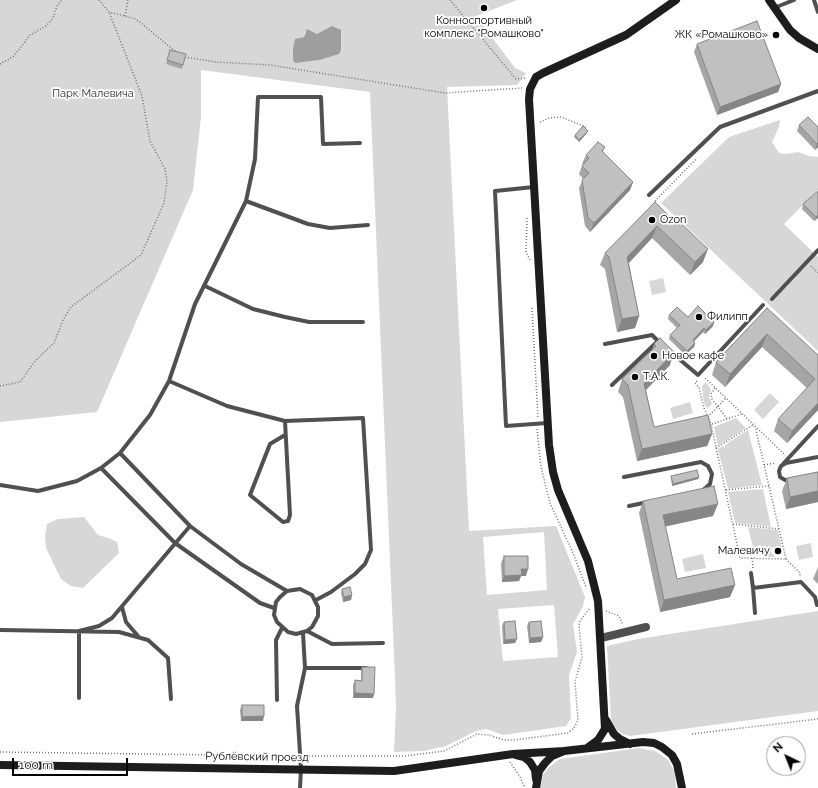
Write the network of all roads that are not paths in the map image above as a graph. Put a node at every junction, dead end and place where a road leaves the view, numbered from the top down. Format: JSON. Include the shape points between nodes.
{"nodes":[{"id":1,"x":676,"y":0,"type":"edge"},
{"id":2,"x":769,"y":0,"type":"edge"},
{"id":3,"x":794,"y":0,"type":"edge"},
{"id":4,"x":814,"y":0,"type":"edge"},
{"id":5,"x":774,"y":8,"type":"junction"},
{"id":6,"x":818,"y":12,"type":"edge"},
{"id":7,"x":818,"y":49,"type":"edge"},
{"id":8,"x":818,"y":91,"type":"edge"},
{"id":9,"x":360,"y":143,"type":"dead end"},
{"id":10,"x":534,"y":187,"type":"junction"},
{"id":11,"x":649,"y":196,"type":"dead end"},
{"id":12,"x":246,"y":201,"type":"junction"},
{"id":13,"x":368,"y":225,"type":"dead end"},
{"id":14,"x":818,"y":250,"type":"edge"},
{"id":15,"x":205,"y":286,"type":"junction"},
{"id":16,"x":772,"y":299,"type":"dead end"},
{"id":17,"x":763,"y":305,"type":"dead end"},
{"id":18,"x":363,"y":322,"type":"dead end"},
{"id":19,"x":658,"y":341,"type":"junction"},
{"id":20,"x":606,"y":344,"type":"dead end"},
{"id":21,"x":664,"y":346,"type":"edge"},
{"id":22,"x":670,"y":351,"type":"edge"},
{"id":23,"x":168,"y":381,"type":"junction"},
{"id":24,"x":612,"y":385,"type":"dead end"},
{"id":25,"x":285,"y":421,"type":"junction"},
{"id":26,"x":547,"y":424,"type":"junction"},
{"id":27,"x":818,"y":426,"type":"edge"},
{"id":28,"x":285,"y":435,"type":"junction"},
{"id":29,"x":120,"y":452,"type":"junction"},
{"id":30,"x":818,"y":457,"type":"edge"},
{"id":31,"x":783,"y":464,"type":"junction"},
{"id":32,"x":101,"y":468,"type":"junction"},
{"id":33,"x":624,"y":477,"type":"dead end"},
{"id":34,"x":798,"y":478,"type":"edge"},
{"id":35,"x":0,"y":485,"type":"edge"},
{"id":36,"x":697,"y":491,"type":"edge"},
{"id":37,"x":651,"y":501,"type":"edge"},
{"id":38,"x":628,"y":506,"type":"dead end"},
{"id":39,"x":190,"y":526,"type":"junction"},
{"id":40,"x":175,"y":543,"type":"junction"},
{"id":41,"x":751,"y":573,"type":"road end"},
{"id":42,"x":753,"y":588,"type":"junction"},
{"id":43,"x":287,"y":591,"type":"junction"},
{"id":44,"x":316,"y":600,"type":"junction"},
{"id":45,"x":817,"y":605,"type":"dead end"},
{"id":46,"x":122,"y":607,"type":"junction"},
{"id":47,"x":274,"y":608,"type":"junction"},
{"id":48,"x":755,"y":613,"type":"dead end"},
{"id":49,"x":646,"y":626,"type":"dead end"},
{"id":50,"x":282,"y":628,"type":"junction"},
{"id":51,"x":0,"y":630,"type":"edge"},
{"id":52,"x":79,"y":631,"type":"junction"},
{"id":53,"x":305,"y":632,"type":"junction"},
{"id":54,"x":138,"y":636,"type":"junction"},
{"id":55,"x":601,"y":638,"type":"junction"},
{"id":56,"x":383,"y":644,"type":"dead end"},
{"id":57,"x":305,"y":668,"type":"junction"},
{"id":58,"x":372,"y":668,"type":"edge"},
{"id":59,"x":79,"y":698,"type":"dead end"},
{"id":60,"x":171,"y":699,"type":"dead end"},
{"id":61,"x":277,"y":700,"type":"dead end"},
{"id":62,"x":605,"y":718,"type":"junction"},
{"id":63,"x":630,"y":744,"type":"junction"},
{"id":64,"x":587,"y":748,"type":"junction"},
{"id":65,"x":564,"y":751,"type":"junction"},
{"id":66,"x":510,"y":754,"type":"junction"},
{"id":67,"x":0,"y":765,"type":"edge"},
{"id":68,"x":301,"y":769,"type":"junction"},
{"id":69,"x":536,"y":785,"type":"edge"},
{"id":70,"x":300,"y":788,"type":"edge"},
{"id":71,"x":682,"y":788,"type":"edge"}],
"edges":[{"from":1,"to":10,"type":"street","via":[[626,35],[536,77],[529,99]]},
{"from":2,"to":5,"type":"street"},
{"from":3,"to":5,"type":"lane"},
{"from":4,"to":6,"type":"lane"},
{"from":5,"to":7,"type":"street","via":[[790,30]]},
{"from":8,"to":11,"type":"lane","via":[[720,127]]},
{"from":9,"to":12,"type":"lane","via":[[323,144],[321,97],[258,97],[255,159]]},
{"from":10,"to":26,"type":"street"},
{"from":10,"to":26,"type":"lane","via":[[494,191],[506,426]]},
{"from":12,"to":13,"type":"lane","via":[[308,224],[330,228]]},
{"from":12,"to":15,"type":"lane"},
{"from":14,"to":16,"type":"lane"},
{"from":15,"to":18,"type":"lane","via":[[253,309],[284,317],[309,322]]},
{"from":15,"to":23,"type":"lane","via":[[195,304]]},
{"from":17,"to":22,"type":"lane","via":[[698,375]]},
{"from":19,"to":20,"type":"lane","via":[[652,335]]},
{"from":19,"to":21,"type":"lane"},
{"from":19,"to":24,"type":"lane"},
{"from":23,"to":25,"type":"lane","via":[[227,406]]},
{"from":23,"to":29,"type":"lane","via":[[150,415]]},
{"from":25,"to":28,"type":"lane"},
{"from":25,"to":44,"type":"lane","via":[[363,418],[371,550],[365,564],[355,574]]},
{"from":26,"to":55,"type":"street","via":[[553,472],[594,580]]},
{"from":27,"to":31,"type":"lane"},
{"from":28,"to":28,"type":"lane","via":[[290,515],[288,521],[283,522],[250,495],[270,444]]},
{"from":29,"to":32,"type":"lane"},
{"from":29,"to":39,"type":"lane"},
{"from":30,"to":31,"type":"lane"},
{"from":31,"to":34,"type":"lane","via":[[779,468],[780,477],[788,480]]},
{"from":32,"to":35,"type":"lane","via":[[77,481],[38,491]]},
{"from":32,"to":40,"type":"lane"},
{"from":33,"to":36,"type":"lane","via":[[701,462],[709,467],[711,481],[706,488]]},
{"from":37,"to":38,"type":"lane"},
{"from":39,"to":40,"type":"lane"},
{"from":39,"to":43,"type":"lane","via":[[241,564]]},
{"from":40,"to":46,"type":"lane"},
{"from":40,"to":47,"type":"lane","via":[[260,603]]},
{"from":41,"to":42,"type":"lane"},
{"from":42,"to":45,"type":"lane","via":[[801,582],[815,597]]},
{"from":42,"to":48,"type":"lane"},
{"from":43,"to":44,"type":"lane","via":[[307,591]]},
{"from":43,"to":47,"type":"lane","via":[[280,596]]},
{"from":44,"to":53,"type":"lane","via":[[318,616],[312,627]]},
{"from":46,"to":52,"type":"lane","via":[[112,618],[99,626]]},
{"from":46,"to":54,"type":"lane","via":[[126,622]]},
{"from":47,"to":50,"type":"lane","via":[[274,615]]},
{"from":49,"to":55,"type":"street"},
{"from":50,"to":53,"type":"lane","via":[[288,632]]},
{"from":50,"to":61,"type":"lane","via":[[276,640]]},
{"from":51,"to":52,"type":"lane"},
{"from":52,"to":54,"type":"lane","via":[[119,632]]},
{"from":52,"to":59,"type":"lane"},
{"from":53,"to":56,"type":"lane","via":[[332,644]]},
{"from":53,"to":57,"type":"lane"},
{"from":54,"to":60,"type":"lane","via":[[148,640],[168,658]]},
{"from":55,"to":62,"type":"street"},
{"from":57,"to":58,"type":"lane"},
{"from":57,"to":68,"type":"lane","via":[[297,706]]},
{"from":62,"to":63,"type":"street","via":[[614,734]]},
{"from":62,"to":64,"type":"street","via":[[602,735]]},
{"from":63,"to":64,"type":"street","name":"Рублёвский проезд"},
{"from":63,"to":71,"type":"street","name":"Рублёвский проезд","via":[[654,743],[672,755],[677,764]]},
{"from":64,"to":65,"type":"street","name":"Рублёвский проезд"},
{"from":65,"to":66,"type":"street","name":"Рублёвский проезд"},
{"from":65,"to":69,"type":"street","via":[[552,756],[545,763]]},
{"from":66,"to":68,"type":"street","name":"Рублёвский проезд","via":[[394,771]]},
{"from":66,"to":69,"type":"street","via":[[524,757],[530,762]]},
{"from":67,"to":68,"type":"street","name":"Рублёвский проезд"},
{"from":68,"to":70,"type":"lane"}]}
